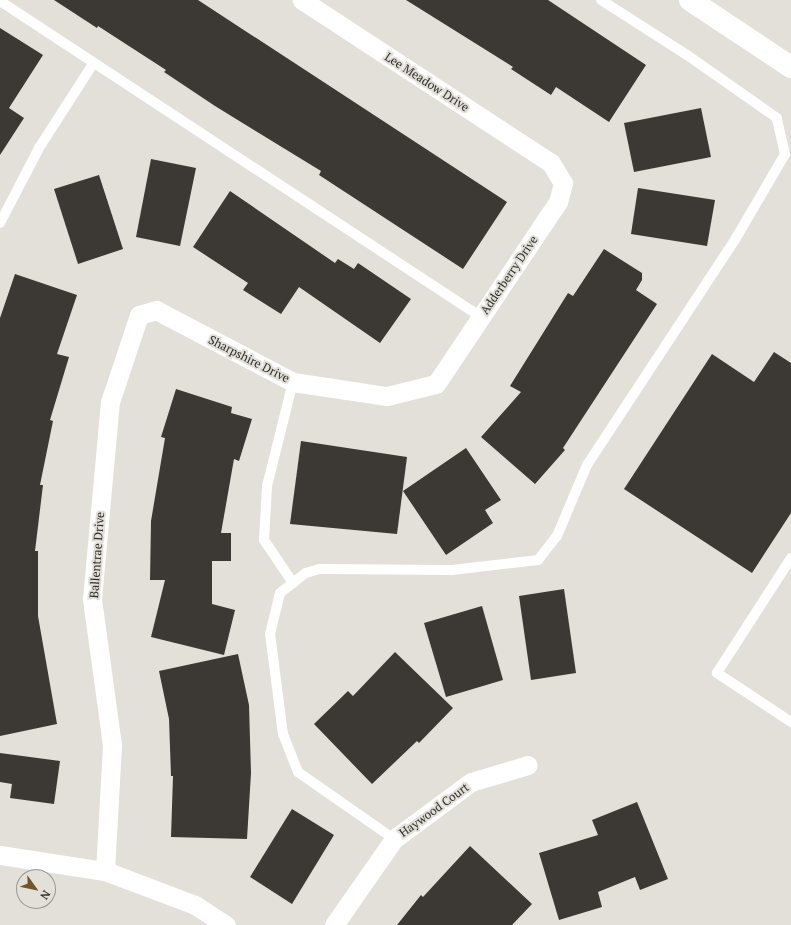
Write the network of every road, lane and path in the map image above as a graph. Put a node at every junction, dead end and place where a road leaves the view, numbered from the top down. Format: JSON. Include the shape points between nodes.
{"nodes":[{"id":1,"x":601,"y":0,"type":"edge"},
{"id":2,"x":690,"y":0,"type":"edge"},
{"id":3,"x":0,"y":1,"type":"edge"},
{"id":4,"x":307,"y":1,"type":"edge"},
{"id":5,"x":93,"y":64,"type":"junction"},
{"id":6,"x":791,"y":67,"type":"edge"},
{"id":7,"x":551,"y":163,"type":"joint"},
{"id":8,"x":0,"y":223,"type":"edge"},
{"id":9,"x":138,"y":315,"type":"joint"},
{"id":10,"x":481,"y":317,"type":"junction"},
{"id":11,"x":293,"y":382,"type":"junction"},
{"id":12,"x":436,"y":384,"type":"joint"},
{"id":13,"x":791,"y":558,"type":"edge"},
{"id":14,"x":293,"y":583,"type":"junction"},
{"id":15,"x":791,"y":722,"type":"edge"},
{"id":16,"x":528,"y":765,"type":"dead end"},
{"id":17,"x":394,"y":839,"type":"junction"},
{"id":18,"x":0,"y":854,"type":"edge"},
{"id":19,"x":105,"y":871,"type":"junction"},
{"id":20,"x":226,"y":925,"type":"edge"},
{"id":21,"x":334,"y":925,"type":"edge"}],
"edges":[{"from":1,"to":14,"type":"lane","via":[[687,54],[776,118],[785,154],[736,238],[587,465],[557,536],[538,560],[452,570],[319,569],[306,573]]},
{"from":2,"to":6,"type":"main road"},
{"from":3,"to":5,"type":"lane"},
{"from":4,"to":7,"type":"street","name":"Lee Meadow Drive"},
{"from":5,"to":8,"type":"lane","via":[[39,148]]},
{"from":5,"to":10,"type":"lane"},
{"from":7,"to":10,"type":"street","name":"Adderberry Drive","via":[[563,183],[558,202]]},
{"from":9,"to":11,"type":"street","name":"Sharpshire Drive","via":[[156,310]]},
{"from":9,"to":19,"type":"street","name":"Ballentrae Drive","via":[[110,402],[92,599],[112,745]]},
{"from":10,"to":12,"type":"street","name":"Adderberry Drive"},
{"from":11,"to":12,"type":"street","name":"Sharpshire Drive","via":[[387,396]]},
{"from":11,"to":14,"type":"lane","via":[[267,486],[264,540]]},
{"from":13,"to":15,"type":"lane","via":[[717,673]]},
{"from":14,"to":17,"type":"lane","via":[[280,593],[270,634],[283,734],[298,772]]},
{"from":16,"to":17,"type":"street","name":"Haywood Court","via":[[470,782]]},
{"from":17,"to":21,"type":"street","name":"Haywood Court"},
{"from":18,"to":19,"type":"street"},
{"from":19,"to":20,"type":"street","via":[[195,905]]}]}
